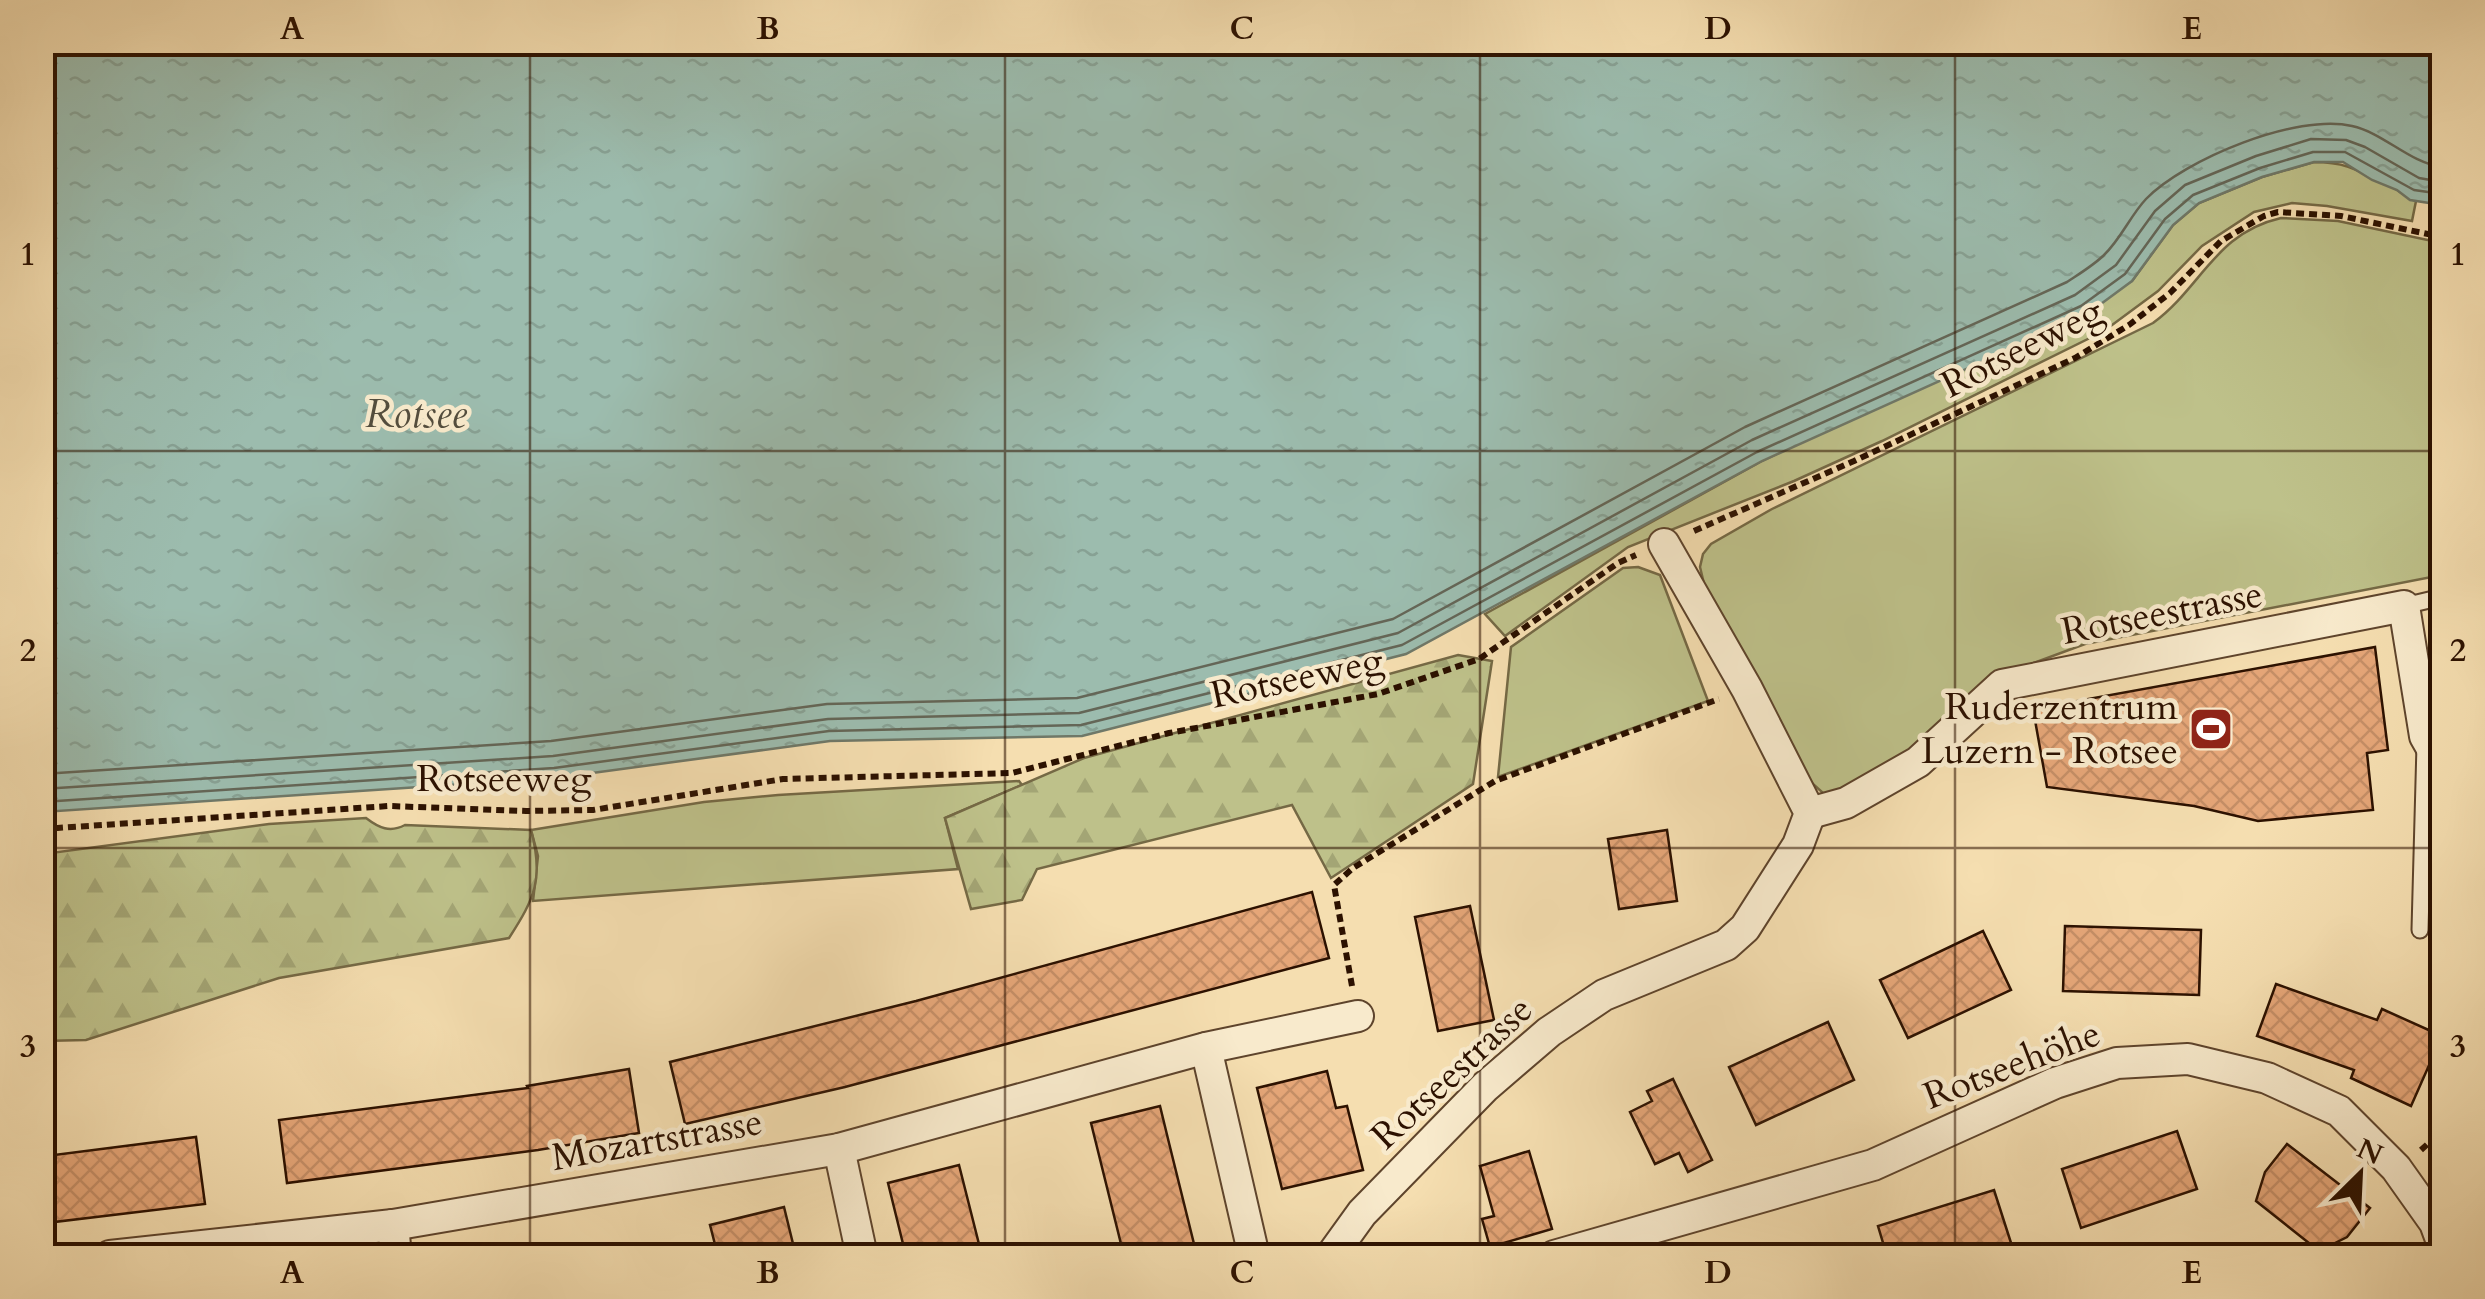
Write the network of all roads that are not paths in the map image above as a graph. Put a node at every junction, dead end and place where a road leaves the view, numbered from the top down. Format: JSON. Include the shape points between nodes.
{"nodes":[{"id":1,"x":1664,"y":544,"type":"road end"},
{"id":2,"x":2442,"y":597,"type":"edge"},
{"id":3,"x":2404,"y":606,"type":"junction"},
{"id":4,"x":2425,"y":736,"type":"junction"},
{"id":5,"x":2442,"y":766,"type":"edge"},
{"id":6,"x":1810,"y":813,"type":"junction"},
{"id":7,"x":2420,"y":930,"type":"dead end"},
{"id":8,"x":1358,"y":1016,"type":"road end"},
{"id":9,"x":1206,"y":1048,"type":"junction"},
{"id":10,"x":839,"y":1150,"type":"junction"},
{"id":11,"x":393,"y":1225,"type":"junction"},
{"id":12,"x":2442,"y":1242,"type":"edge"},
{"id":13,"x":110,"y":1256,"type":"edge"},
{"id":14,"x":396,"y":1256,"type":"edge"},
{"id":15,"x":862,"y":1256,"type":"edge"},
{"id":16,"x":1254,"y":1256,"type":"edge"},
{"id":17,"x":1330,"y":1256,"type":"edge"},
{"id":18,"x":1554,"y":1256,"type":"edge"}],
"edges":[{"from":1,"to":6,"type":"street"},
{"from":2,"to":3,"type":"lane"},
{"from":3,"to":4,"type":"street"},
{"from":3,"to":6,"type":"street","name":"Rotseestrasse","via":[[2002,686],[1918,762],[1846,803]]},
{"from":4,"to":5,"type":"street"},
{"from":4,"to":7,"type":"lane"},
{"from":6,"to":17,"type":"street","name":"Rotseestrasse","via":[[1798,845],[1745,928],[1726,945],[1604,995],[1549,1032],[1389,1185]]},
{"from":8,"to":9,"type":"street","name":"Mozartstrasse"},
{"from":9,"to":10,"type":"street","name":"Mozartstrasse"},
{"from":9,"to":16,"type":"street"},
{"from":10,"to":11,"type":"street","name":"Mozartstrasse"},
{"from":10,"to":15,"type":"street"},
{"from":11,"to":13,"type":"street","name":"Mozartstrasse"},
{"from":11,"to":14,"type":"street"},
{"from":12,"to":18,"type":"street","name":"Rotseehöhe","via":[[2396,1168],[2339,1111],[2267,1078],[2188,1059],[2117,1063],[2055,1083],[1874,1165]]}]}
